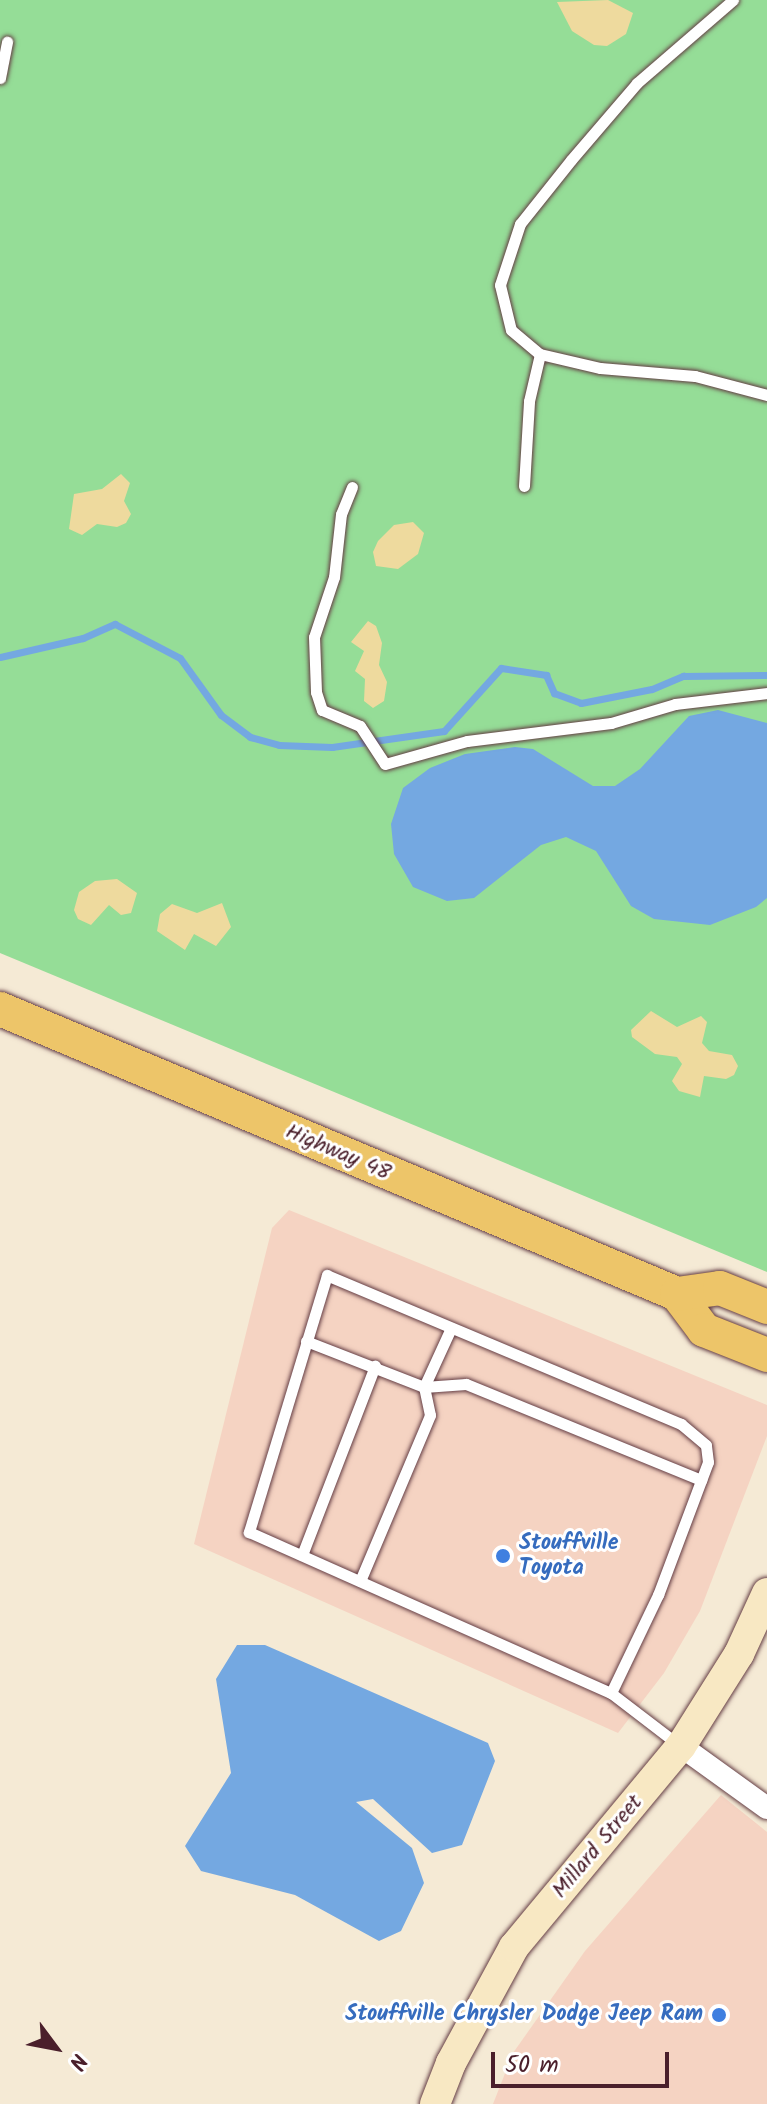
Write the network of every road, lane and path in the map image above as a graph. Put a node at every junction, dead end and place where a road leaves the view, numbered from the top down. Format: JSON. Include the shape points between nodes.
{"nodes":[{"id":1,"x":733,"y":0,"type":"edge"},
{"id":2,"x":7,"y":42,"type":"dead end"},
{"id":3,"x":0,"y":78,"type":"edge"},
{"id":4,"x":540,"y":354,"type":"junction"},
{"id":5,"x":767,"y":395,"type":"edge"},
{"id":6,"x":524,"y":486,"type":"dead end"},
{"id":7,"x":352,"y":487,"type":"dead end"},
{"id":8,"x":767,"y":693,"type":"edge"},
{"id":9,"x":0,"y":1009,"type":"edge"},
{"id":10,"x":677,"y":1294,"type":"junction"},
{"id":11,"x":767,"y":1307,"type":"edge"},
{"id":12,"x":451,"y":1328,"type":"junction"},
{"id":13,"x":306,"y":1341,"type":"junction"},
{"id":14,"x":767,"y":1355,"type":"edge"},
{"id":15,"x":375,"y":1366,"type":"junction"},
{"id":16,"x":424,"y":1387,"type":"junction"},
{"id":17,"x":701,"y":1480,"type":"junction"},
{"id":18,"x":302,"y":1555,"type":"junction"},
{"id":19,"x":360,"y":1581,"type":"junction"},
{"id":20,"x":767,"y":1593,"type":"edge"},
{"id":21,"x":611,"y":1693,"type":"junction"},
{"id":22,"x":681,"y":1746,"type":"junction"},
{"id":23,"x":767,"y":1808,"type":"edge"},
{"id":24,"x":435,"y":2104,"type":"edge"}],
"edges":[{"from":1,"to":4,"type":"lane","via":[[637,83],[520,224],[500,285],[511,330]]},
{"from":2,"to":3,"type":"lane"},
{"from":4,"to":5,"type":"lane","via":[[600,368],[695,376]]},
{"from":4,"to":6,"type":"lane","via":[[529,401]]},
{"from":7,"to":8,"type":"lane","via":[[341,514],[334,577],[314,637],[314,669],[322,710],[360,726],[372,752],[391,764],[467,741],[611,723],[675,704]]},
{"from":9,"to":10,"type":"main road","name":"Highway 48"},
{"from":10,"to":11,"type":"main road","via":[[720,1288]]},
{"from":10,"to":14,"type":"main road","via":[[704,1330]]},
{"from":12,"to":13,"type":"lane","via":[[327,1275]]},
{"from":12,"to":16,"type":"lane"},
{"from":12,"to":17,"type":"lane","via":[[681,1424],[706,1445]]},
{"from":13,"to":15,"type":"lane"},
{"from":13,"to":18,"type":"lane","via":[[249,1532]]},
{"from":15,"to":16,"type":"lane"},
{"from":15,"to":18,"type":"lane"},
{"from":16,"to":17,"type":"lane","via":[[466,1384]]},
{"from":16,"to":19,"type":"lane","via":[[430,1415]]},
{"from":17,"to":21,"type":"lane","via":[[658,1595]]},
{"from":18,"to":19,"type":"lane"},
{"from":19,"to":21,"type":"lane"},
{"from":20,"to":22,"type":"street","name":"Millard Street","via":[[739,1654]]},
{"from":21,"to":22,"type":"lane"},
{"from":22,"to":23,"type":"street"},
{"from":22,"to":24,"type":"street","name":"Millard Street","via":[[514,1947],[451,2063]]}]}
